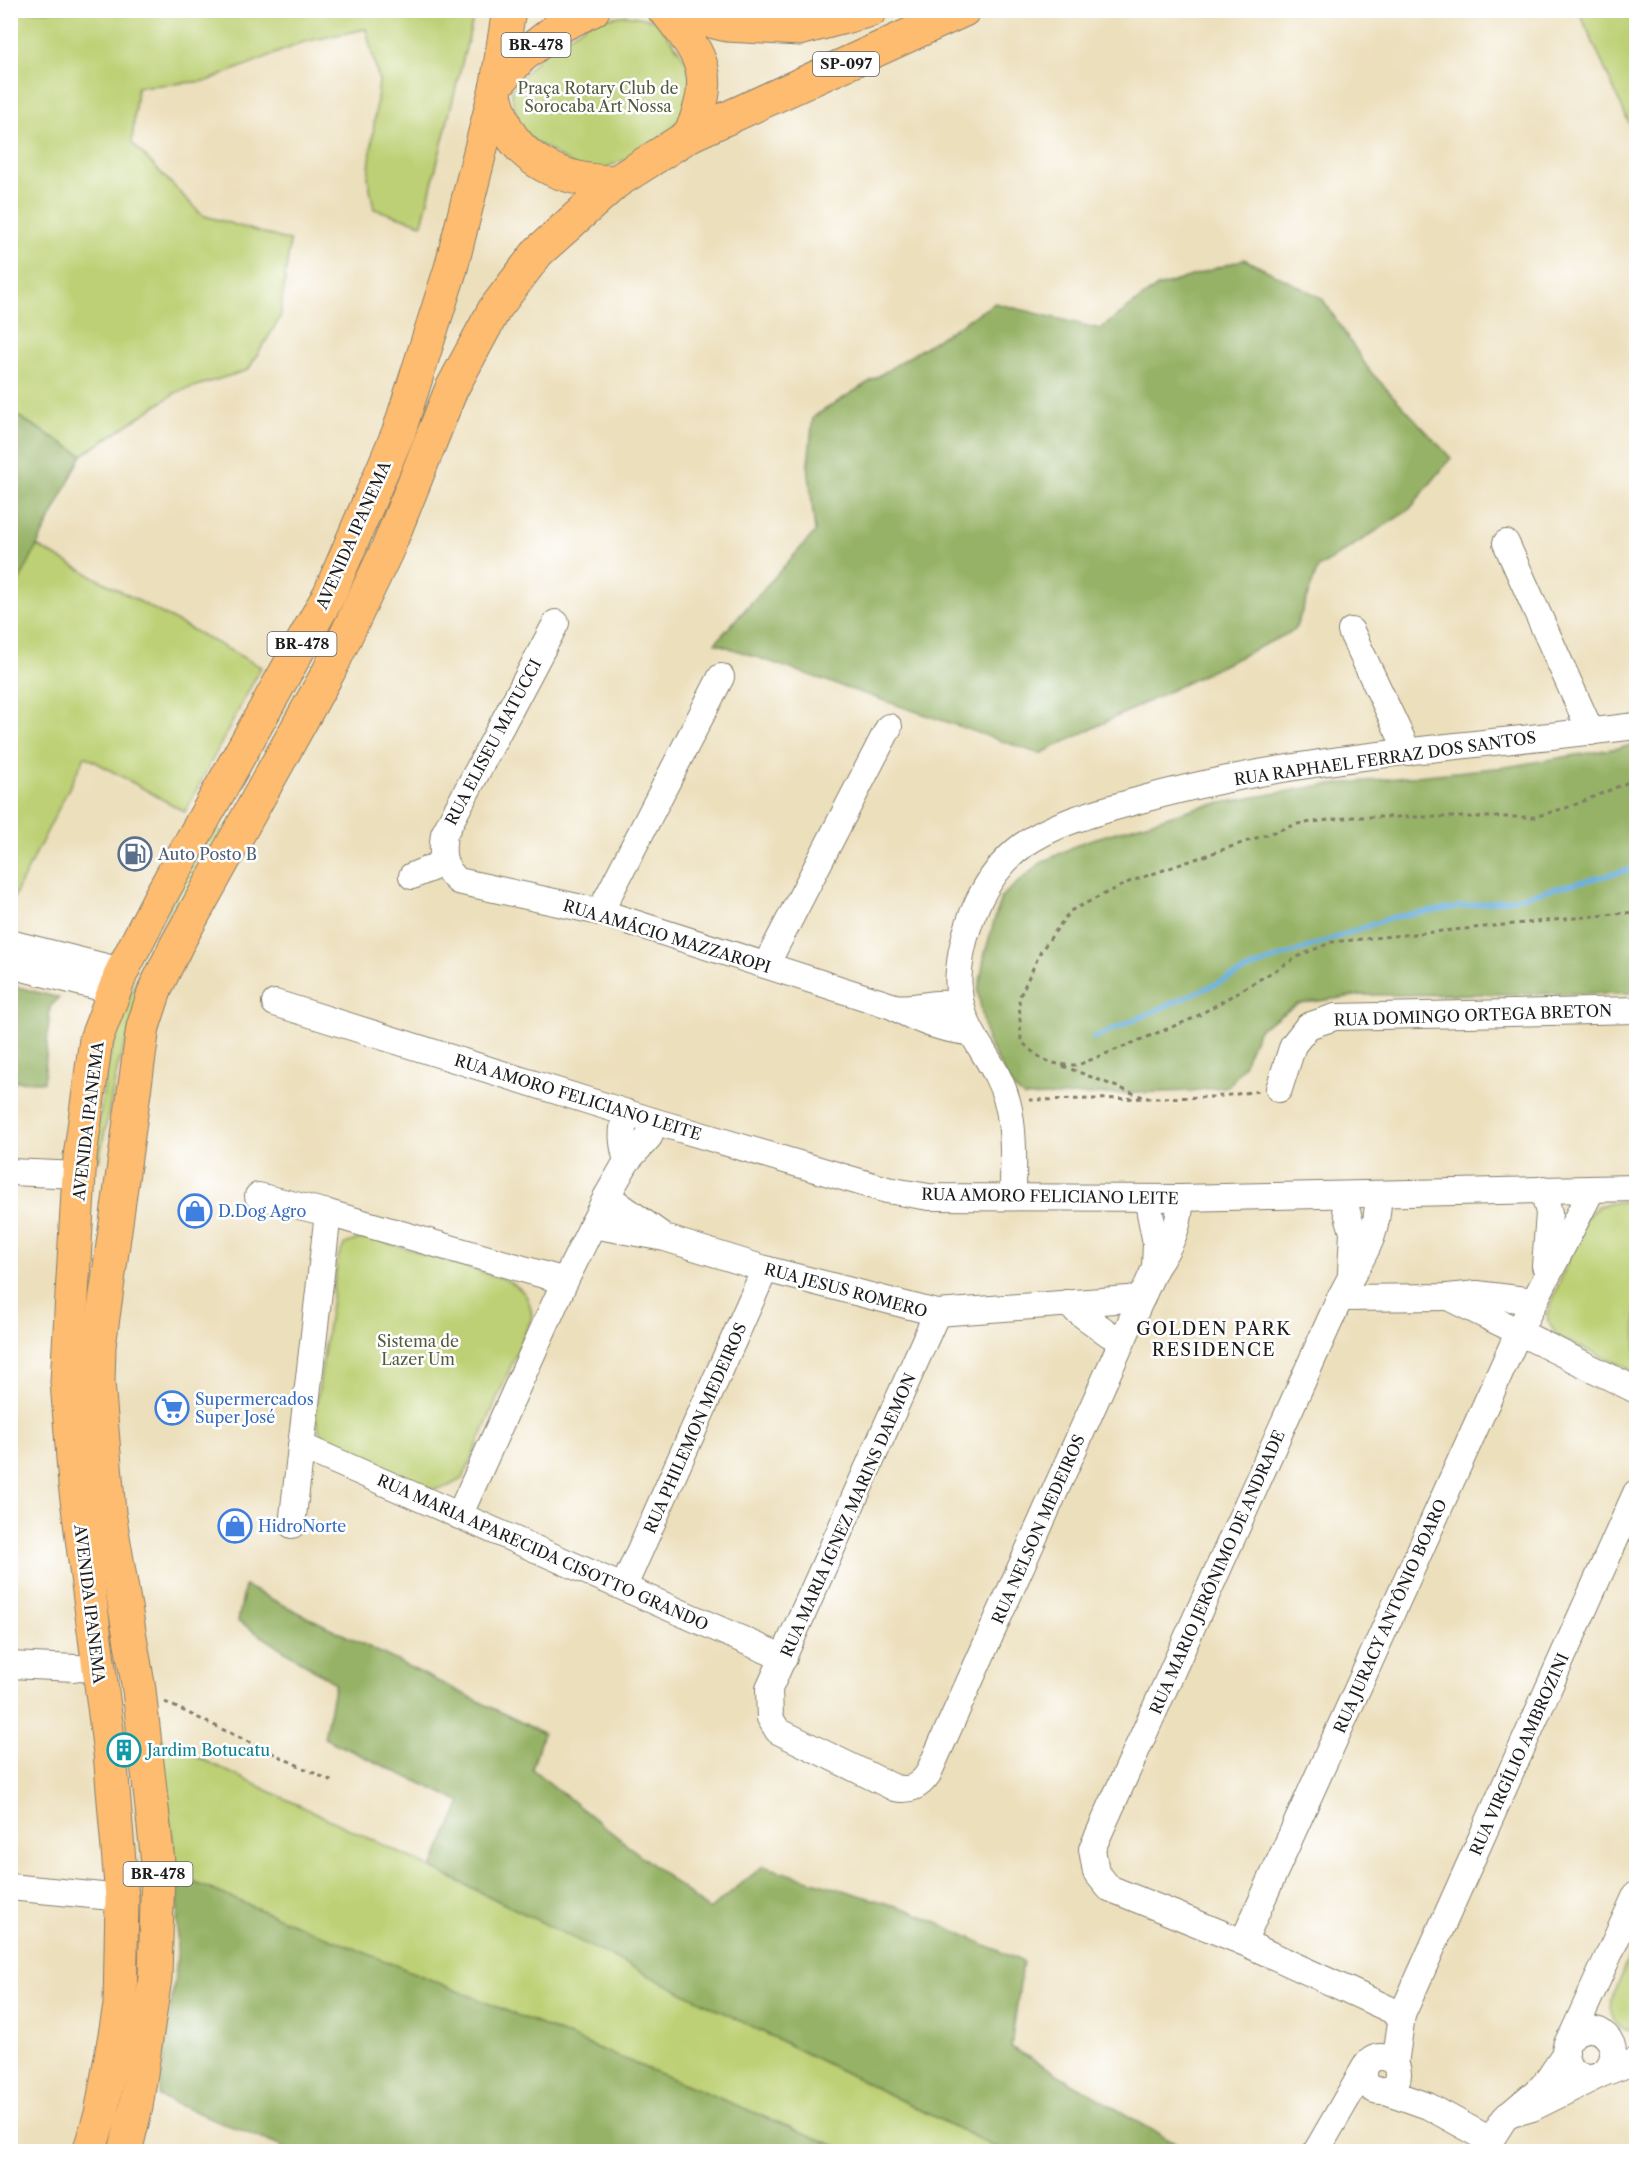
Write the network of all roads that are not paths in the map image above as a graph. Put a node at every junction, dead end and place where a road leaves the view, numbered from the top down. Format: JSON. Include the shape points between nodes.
{"nodes":[{"id":1,"x":509,"y":10,"type":"edge"},
{"id":2,"x":593,"y":10,"type":"edge"},
{"id":3,"x":871,"y":10,"type":"edge"},
{"id":4,"x":964,"y":10,"type":"edge"},
{"id":5,"x":665,"y":11,"type":"edge"},
{"id":6,"x":496,"y":90,"type":"junction"},
{"id":7,"x":690,"y":135,"type":"junction"},
{"id":8,"x":616,"y":183,"type":"junction"},
{"id":9,"x":1506,"y":543,"type":"dead end"},
{"id":10,"x":556,"y":623,"type":"dead end"},
{"id":11,"x":1351,"y":631,"type":"dead end"},
{"id":12,"x":721,"y":677,"type":"dead end"},
{"id":13,"x":1636,"y":726,"type":"edge"},
{"id":14,"x":889,"y":727,"type":"dead end"},
{"id":15,"x":1591,"y":732,"type":"junction"},
{"id":16,"x":1408,"y":752,"type":"junction"},
{"id":17,"x":443,"y":863,"type":"junction"},
{"id":18,"x":412,"y":876,"type":"dead end"},
{"id":19,"x":600,"y":912,"type":"junction"},
{"id":20,"x":10,"y":943,"type":"edge"},
{"id":21,"x":10,"y":965,"type":"edge"},
{"id":22,"x":766,"y":965,"type":"junction"},
{"id":23,"x":118,"y":981,"type":"junction"},
{"id":24,"x":275,"y":1003,"type":"dead end"},
{"id":25,"x":953,"y":1005,"type":"junction"},
{"id":26,"x":895,"y":1008,"type":"junction"},
{"id":27,"x":1636,"y":1010,"type":"edge"},
{"id":28,"x":970,"y":1032,"type":"junction"},
{"id":29,"x":1279,"y":1089,"type":"road end"},
{"id":30,"x":627,"y":1113,"type":"junction"},
{"id":31,"x":653,"y":1121,"type":"junction"},
{"id":32,"x":627,"y":1161,"type":"junction"},
{"id":33,"x":10,"y":1172,"type":"edge"},
{"id":34,"x":79,"y":1175,"type":"junction"},
{"id":35,"x":1636,"y":1188,"type":"edge"},
{"id":36,"x":1543,"y":1189,"type":"junction"},
{"id":37,"x":1592,"y":1189,"type":"junction"},
{"id":38,"x":1342,"y":1195,"type":"junction"},
{"id":39,"x":1378,"y":1195,"type":"junction"},
{"id":40,"x":258,"y":1196,"type":"dead end"},
{"id":41,"x":607,"y":1196,"type":"junction"},
{"id":42,"x":1013,"y":1197,"type":"junction"},
{"id":43,"x":1147,"y":1198,"type":"junction"},
{"id":44,"x":1180,"y":1198,"type":"junction"},
{"id":45,"x":328,"y":1213,"type":"junction"},
{"id":46,"x":592,"y":1225,"type":"junction"},
{"id":47,"x":665,"y":1238,"type":"junction"},
{"id":48,"x":1155,"y":1268,"type":"junction"},
{"id":49,"x":765,"y":1269,"type":"junction"},
{"id":50,"x":1351,"y":1275,"type":"junction"},
{"id":51,"x":565,"y":1281,"type":"junction"},
{"id":52,"x":1537,"y":1296,"type":"junction"},
{"id":53,"x":1448,"y":1297,"type":"junction"},
{"id":54,"x":1142,"y":1298,"type":"junction"},
{"id":55,"x":1340,"y":1298,"type":"junction"},
{"id":56,"x":1066,"y":1303,"type":"junction"},
{"id":57,"x":937,"y":1313,"type":"junction"},
{"id":58,"x":1519,"y":1331,"type":"junction"},
{"id":59,"x":1122,"y":1340,"type":"junction"},
{"id":60,"x":99,"y":1346,"type":"junction"},
{"id":61,"x":1636,"y":1390,"type":"edge"},
{"id":62,"x":301,"y":1446,"type":"junction"},
{"id":63,"x":1636,"y":1493,"type":"edge"},
{"id":64,"x":459,"y":1516,"type":"junction"},
{"id":65,"x":292,"y":1526,"type":"dead end"},
{"id":66,"x":624,"y":1586,"type":"junction"},
{"id":67,"x":124,"y":1596,"type":"junction"},
{"id":68,"x":784,"y":1658,"type":"junction"},
{"id":69,"x":10,"y":1665,"type":"edge"},
{"id":70,"x":98,"y":1669,"type":"junction"},
{"id":71,"x":770,"y":1718,"type":"joint"},
{"id":72,"x":10,"y":1887,"type":"edge"},
{"id":73,"x":1636,"y":1895,"type":"edge"},
{"id":74,"x":122,"y":1898,"type":"junction"},
{"id":75,"x":1243,"y":1942,"type":"junction"},
{"id":76,"x":1600,"y":1977,"type":"junction"},
{"id":77,"x":1402,"y":2015,"type":"junction"},
{"id":78,"x":1605,"y":2036,"type":"junction"},
{"id":79,"x":1568,"y":2045,"type":"junction"},
{"id":80,"x":1636,"y":2047,"type":"edge"},
{"id":81,"x":1636,"y":2061,"type":"edge"},
{"id":82,"x":1367,"y":2065,"type":"junction"},
{"id":83,"x":1396,"y":2066,"type":"junction"},
{"id":84,"x":1601,"y":2074,"type":"junction"},
{"id":85,"x":1381,"y":2090,"type":"junction"},
{"id":86,"x":1428,"y":2106,"type":"junction"},
{"id":87,"x":1508,"y":2115,"type":"junction"},
{"id":88,"x":1335,"y":2118,"type":"junction"},
{"id":89,"x":1486,"y":2146,"type":"edge"},
{"id":90,"x":89,"y":2151,"type":"edge"},
{"id":91,"x":125,"y":2151,"type":"edge"},
{"id":92,"x":1316,"y":2151,"type":"edge"}],
"edges":[{"from":1,"to":6,"type":"main road","name":"AVENIDA IPANEMA"},
{"from":2,"to":6,"type":"main road","name":"AVENIDA IPANEMA","number":"BR-478","via":[[562,25],[521,57]]},
{"from":3,"to":5,"type":"main road","via":[[799,29],[727,25]]},
{"from":4,"to":7,"type":"main road","number":"SP-097"},
{"from":5,"to":7,"type":"main road","via":[[700,58],[704,77],[702,108]]},
{"from":6,"to":8,"type":"main road","via":[[508,130],[530,156],[558,173],[591,182]]},
{"from":6,"to":23,"type":"main road","name":"AVENIDA IPANEMA","number":"BR-478","via":[[451,268],[399,431],[330,592],[160,897]]},
{"from":7,"to":8,"type":"main road","name":"AVENIDA IPANEMA","number":"BR-478"},
{"from":8,"to":60,"type":"main road","name":"AVENIDA IPANEMA","number":"BR-478","via":[[538,252],[494,310],[451,390],[388,548],[329,671],[169,958],[143,1028]]},
{"from":9,"to":15,"type":"street"},
{"from":10,"to":17,"type":"street","name":"RUA ELISEU MATUCCI","via":[[444,834]]},
{"from":11,"to":16,"type":"street"},
{"from":12,"to":19,"type":"street"},
{"from":13,"to":15,"type":"street","name":"RUA RAPHAEL FERRAZ DOS SANTOS"},
{"from":14,"to":22,"type":"street"},
{"from":15,"to":16,"type":"street","name":"RUA RAPHAEL FERRAZ DOS SANTOS"},
{"from":16,"to":25,"type":"street","name":"RUA RAPHAEL FERRAZ DOS SANTOS","via":[[1243,775],[1099,812],[1049,831],[1021,847],[992,880],[967,928],[959,970],[959,998]]},
{"from":17,"to":18,"type":"street"},
{"from":17,"to":19,"type":"street","name":"RUA AMÁCIO MAZZAROPI","via":[[458,880]]},
{"from":19,"to":22,"type":"street","name":"RUA AMÁCIO MAZZAROPI"},
{"from":20,"to":23,"type":"street"},
{"from":21,"to":23,"type":"street"},
{"from":22,"to":26,"type":"street","name":"RUA AMÁCIO MAZZAROPI"},
{"from":23,"to":34,"type":"main road","name":"AVENIDA IPANEMA","number":"BR-478","via":[[96,1040]]},
{"from":24,"to":30,"type":"street","name":"RUA AMORO FELICIANO LEITE"},
{"from":25,"to":26,"type":"street","name":"RUA AMÁCIO MAZZAROPI"},
{"from":25,"to":28,"type":"street","name":"RUA RAPHAEL FERRAZ DOS SANTOS"},
{"from":26,"to":28,"type":"street","name":"RUA AMÁCIO MAZZAROPI","via":[[917,1020]]},
{"from":27,"to":29,"type":"street","name":"RUA DOMINGO ORTEGA BRETON","via":[[1335,1017],[1308,1026],[1293,1045]]},
{"from":28,"to":42,"type":"street","name":"RUA RAPHAEL FERRAZ DOS SANTOS","via":[[1007,1101]]},
{"from":30,"to":31,"type":"street","name":"RUA AMORO FELICIANO LEITE"},
{"from":30,"to":32,"type":"street","via":[[621,1127]]},
{"from":31,"to":32,"type":"street","via":[[649,1137]]},
{"from":31,"to":42,"type":"street","name":"RUA AMORO FELICIANO LEITE","via":[[887,1190],[929,1197]]},
{"from":32,"to":41,"type":"street"},
{"from":33,"to":34,"type":"street"},
{"from":34,"to":60,"type":"main road","via":[[98,1204],[93,1320]]},
{"from":34,"to":70,"type":"main road","name":"AVENIDA IPANEMA","number":"BR-478","via":[[67,1382]]},
{"from":35,"to":37,"type":"street","name":"RUA AMORO FELICIANO LEITE"},
{"from":36,"to":37,"type":"street","name":"RUA AMORO FELICIANO LEITE"},
{"from":36,"to":39,"type":"street","name":"RUA AMORO FELICIANO LEITE"},
{"from":36,"to":52,"type":"street","name":"RUA JURACY ANTÔNIO BOARO","via":[[1549,1213],[1549,1241]]},
{"from":37,"to":52,"type":"street","name":"RUA JURACY ANTÔNIO BOARO"},
{"from":38,"to":39,"type":"street","name":"RUA AMORO FELICIANO LEITE"},
{"from":38,"to":44,"type":"street","name":"RUA AMORO FELICIANO LEITE"},
{"from":38,"to":50,"type":"street","name":"RUA MARIO JERÔNIMO DE ANDRADE","via":[[1353,1232]]},
{"from":39,"to":50,"type":"street","name":"RUA MARIO JERÔNIMO DE ANDRADE","via":[[1378,1219],[1371,1243]]},
{"from":40,"to":45,"type":"street"},
{"from":41,"to":46,"type":"street"},
{"from":41,"to":47,"type":"street","name":"RUA JESUS ROMERO"},
{"from":42,"to":43,"type":"street","name":"RUA AMORO FELICIANO LEITE"},
{"from":43,"to":44,"type":"street","name":"RUA AMORO FELICIANO LEITE"},
{"from":43,"to":48,"type":"street","name":"RUA NELSON MEDEIROS"},
{"from":44,"to":48,"type":"street","name":"RUA NELSON MEDEIROS","via":[[1169,1249]]},
{"from":45,"to":51,"type":"street"},
{"from":45,"to":62,"type":"street"},
{"from":46,"to":47,"type":"street","name":"RUA JESUS ROMERO"},
{"from":46,"to":51,"type":"street"},
{"from":47,"to":49,"type":"street","name":"RUA JESUS ROMERO"},
{"from":48,"to":54,"type":"street","name":"RUA NELSON MEDEIROS"},
{"from":49,"to":57,"type":"street","name":"RUA JESUS ROMERO"},
{"from":49,"to":66,"type":"street","name":"RUA PHILEMON MEDEIROS"},
{"from":50,"to":55,"type":"street","name":"RUA MARIO JERÔNIMO DE ANDRADE"},
{"from":51,"to":64,"type":"street"},
{"from":52,"to":53,"type":"street"},
{"from":52,"to":58,"type":"street","name":"RUA JURACY ANTÔNIO BOARO"},
{"from":53,"to":55,"type":"street"},
{"from":53,"to":58,"type":"street"},
{"from":54,"to":56,"type":"street","name":"RUA JESUS ROMERO"},
{"from":54,"to":59,"type":"street","name":"RUA NELSON MEDEIROS"},
{"from":55,"to":75,"type":"street","name":"RUA MARIO JERÔNIMO DE ANDRADE","via":[[1092,1849],[1096,1872],[1109,1888]]},
{"from":56,"to":57,"type":"street","name":"RUA JESUS ROMERO"},
{"from":56,"to":59,"type":"street"},
{"from":57,"to":68,"type":"street","name":"RUA MARIA IGNEZ MARINS DAEMON"},
{"from":58,"to":61,"type":"street"},
{"from":58,"to":75,"type":"street","name":"RUA JURACY ANTÔNIO BOARO"},
{"from":59,"to":71,"type":"street","name":"RUA NELSON MEDEIROS","via":[[928,1774],[915,1787],[895,1788],[798,1743],[778,1731]]},
{"from":60,"to":67,"type":"main road","name":"AVENIDA IPANEMA","number":"BR-478","via":[[104,1473]]},
{"from":62,"to":64,"type":"street","name":"RUA MARIA APARECIDA CISOTTO GRANDO"},
{"from":62,"to":65,"type":"street"},
{"from":63,"to":77,"type":"street","name":"RUA VIRGÍLIO AMBROZINI"},
{"from":64,"to":66,"type":"street","name":"RUA MARIA APARECIDA CISOTTO GRANDO"},
{"from":66,"to":68,"type":"street","name":"RUA MARIA APARECIDA CISOTTO GRANDO"},
{"from":67,"to":70,"type":"main road","via":[[119,1645]]},
{"from":67,"to":91,"type":"main road","name":"AVENIDA IPANEMA","number":"BR-478","via":[[139,1690],[158,1863],[155,1978],[136,2107]]},
{"from":68,"to":71,"type":"street","name":"RUA MARIA IGNEZ MARINS DAEMON","via":[[769,1689]]},
{"from":69,"to":70,"type":"street"},
{"from":70,"to":74,"type":"main road","name":"AVENIDA IPANEMA","number":"BR-478","via":[[110,1753]]},
{"from":72,"to":74,"type":"street"},
{"from":73,"to":76,"type":"street"},
{"from":74,"to":90,"type":"main road","name":"AVENIDA IPANEMA","number":"BR-478","via":[[120,2006],[101,2114]]},
{"from":75,"to":77,"type":"street"},
{"from":76,"to":78,"type":"street","via":[[1596,2008]]},
{"from":76,"to":79,"type":"street"},
{"from":77,"to":82,"type":"street","name":"RUA VIRGÍLIO AMBROZINI"},
{"from":77,"to":83,"type":"street","name":"RUA VIRGÍLIO AMBROZINI"},
{"from":78,"to":79,"type":"street","via":[[1590,2030]]},
{"from":78,"to":80,"type":"street","via":[[1620,2046]]},
{"from":78,"to":84,"type":"street","via":[[1613,2058]]},
{"from":79,"to":84,"type":"street","via":[[1566,2059],[1574,2071],[1587,2077]]},
{"from":79,"to":87,"type":"street","via":[[1543,2086]]},
{"from":81,"to":84,"type":"street"},
{"from":82,"to":83,"type":"street","via":[[1381,2057]]},
{"from":82,"to":85,"type":"street","via":[[1366,2081],[1371,2088]]},
{"from":82,"to":88,"type":"street","name":"RUA VIRGÍLIO AMBROZINI"},
{"from":83,"to":85,"type":"street","via":[[1396,2082]]},
{"from":83,"to":86,"type":"street","via":[[1412,2092]]},
{"from":84,"to":87,"type":"street","via":[[1532,2108]]},
{"from":85,"to":86,"type":"street"},
{"from":85,"to":88,"type":"street","name":"RUA VIRGÍLIO AMBROZINI","via":[[1358,2099]]},
{"from":86,"to":89,"type":"street"},
{"from":87,"to":89,"type":"street"},
{"from":88,"to":92,"type":"street","name":"RUA VIRGÍLIO AMBROZINI"}]}
